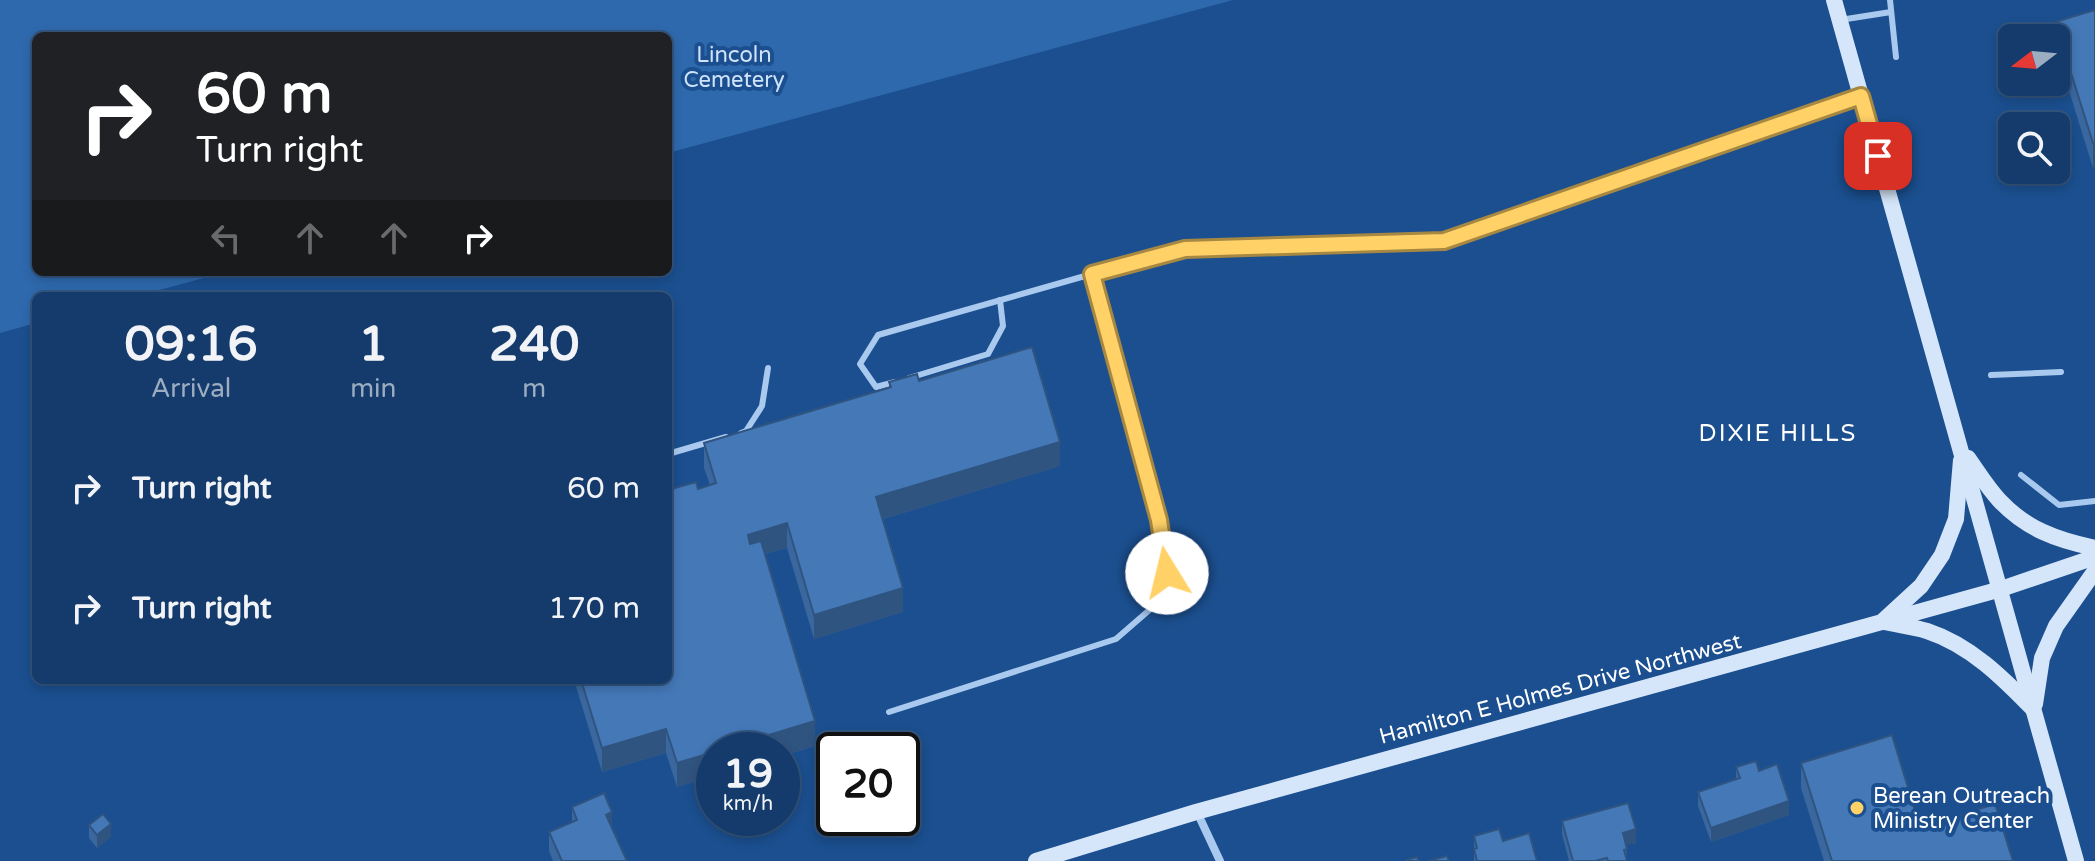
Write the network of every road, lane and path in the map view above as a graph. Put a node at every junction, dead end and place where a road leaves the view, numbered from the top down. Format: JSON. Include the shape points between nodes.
{"nodes":[{"id":1,"x":1834,"y":0,"type":"edge"},
{"id":2,"x":1890,"y":0,"type":"edge"},
{"id":3,"x":1891,"y":12,"type":"junction"},
{"id":4,"x":1840,"y":20,"type":"junction"},
{"id":5,"x":1896,"y":57,"type":"dead end"},
{"id":6,"x":1861,"y":96,"type":"junction"},
{"id":7,"x":1092,"y":274,"type":"junction"},
{"id":8,"x":1000,"y":300,"type":"junction"},
{"id":9,"x":768,"y":368,"type":"dead end"},
{"id":10,"x":2061,"y":372,"type":"dead end"},
{"id":11,"x":1991,"y":375,"type":"dead end"},
{"id":12,"x":1962,"y":451,"type":"junction"},
{"id":13,"x":672,"y":453,"type":"edge"},
{"id":14,"x":2021,"y":475,"type":"dead end"},
{"id":15,"x":2095,"y":501,"type":"edge"},
{"id":16,"x":2095,"y":548,"type":"edge"},
{"id":17,"x":2095,"y":557,"type":"edge"},
{"id":18,"x":2095,"y":571,"type":"edge"},
{"id":19,"x":2001,"y":589,"type":"junction"},
{"id":20,"x":1882,"y":621,"type":"junction"},
{"id":21,"x":2035,"y":710,"type":"junction"},
{"id":22,"x":889,"y":712,"type":"dead end"},
{"id":23,"x":1196,"y":812,"type":"junction"},
{"id":24,"x":1036,"y":861,"type":"edge"},
{"id":25,"x":1220,"y":861,"type":"edge"},
{"id":26,"x":2076,"y":861,"type":"edge"}],
"edges":[{"from":1,"to":4,"type":"main road"},
{"from":2,"to":3,"type":"lane"},
{"from":3,"to":4,"type":"lane"},
{"from":3,"to":5,"type":"lane"},
{"from":4,"to":6,"type":"main road"},
{"from":6,"to":7,"type":"lane","via":[[1444,241],[1185,249]]},
{"from":6,"to":12,"type":"main road"},
{"from":7,"to":8,"type":"lane"},
{"from":7,"to":22,"type":"lane","via":[[1159,520],[1167,573],[1154,606],[1116,639]]},
{"from":8,"to":8,"type":"lane","via":[[878,335],[860,364],[876,387],[988,354],[1003,326]]},
{"from":9,"to":13,"type":"lane","via":[[762,406],[746,431]]},
{"from":10,"to":11,"type":"lane"},
{"from":12,"to":16,"type":"main road","via":[[1999,501],[2032,527],[2061,541]]},
{"from":12,"to":19,"type":"main road"},
{"from":12,"to":20,"type":"main road","via":[[1956,519],[1942,555],[1921,586]]},
{"from":14,"to":15,"type":"lane","via":[[2059,505]]},
{"from":17,"to":19,"type":"main road","name":"Hamilton E Holmes Drive Northwest"},
{"from":18,"to":21,"type":"main road","via":[[2056,626],[2042,658]]},
{"from":19,"to":20,"type":"main road","name":"Hamilton E Holmes Drive Northwest"},
{"from":19,"to":21,"type":"main road"},
{"from":20,"to":21,"type":"main road","via":[[1929,631],[1957,645],[1996,671]]},
{"from":20,"to":23,"type":"main road","name":"Hamilton E Holmes Drive Northwest"},
{"from":21,"to":26,"type":"main road"},
{"from":23,"to":24,"type":"main road","name":"Hamilton E Holmes Drive Northwest"},
{"from":23,"to":25,"type":"street"}]}
